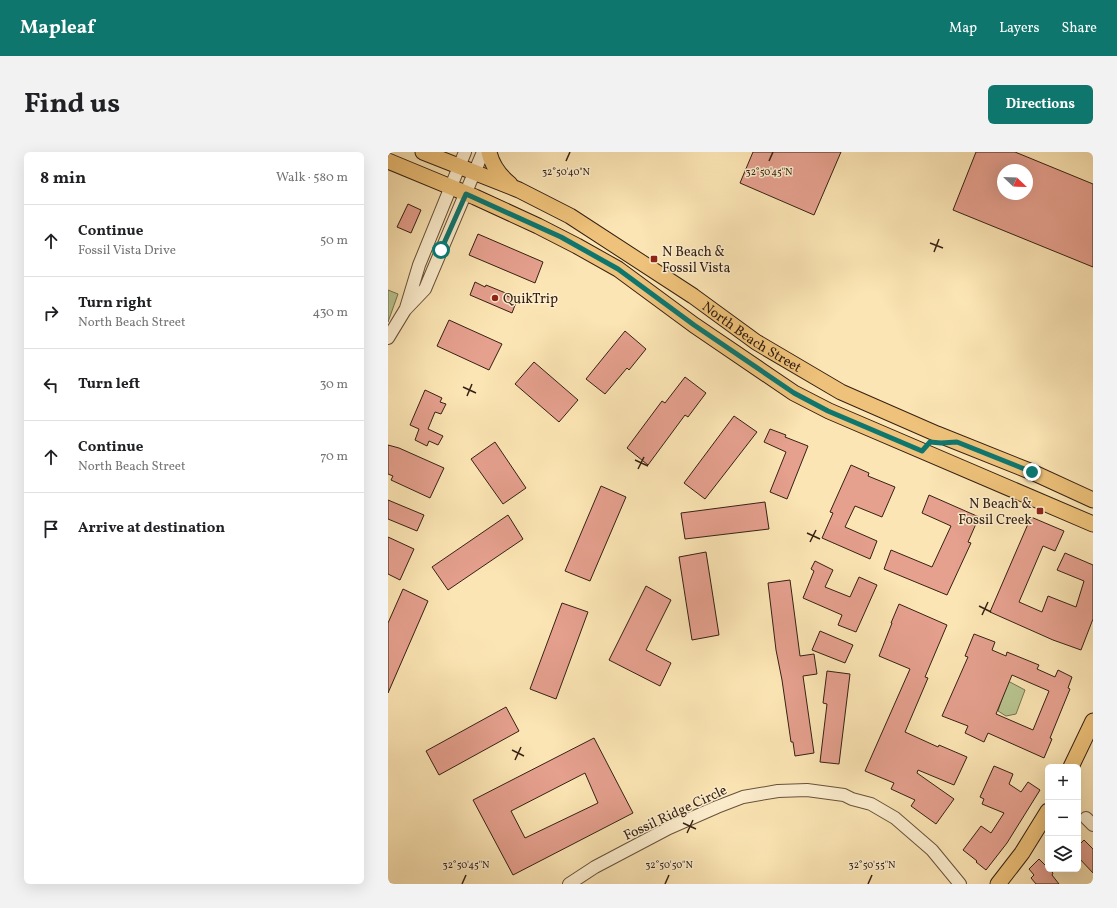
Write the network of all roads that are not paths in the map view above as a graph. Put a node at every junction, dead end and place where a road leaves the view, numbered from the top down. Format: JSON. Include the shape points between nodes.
{"nodes":[{"id":1,"x":451,"y":152,"type":"edge"},
{"id":2,"x":465,"y":152,"type":"edge"},
{"id":3,"x":483,"y":152,"type":"edge"},
{"id":4,"x":489,"y":152,"type":"edge"},
{"id":5,"x":428,"y":154,"type":"edge"},
{"id":6,"x":388,"y":161,"type":"edge"},
{"id":7,"x":459,"y":166,"type":"junction"},
{"id":8,"x":475,"y":173,"type":"junction"},
{"id":9,"x":450,"y":187,"type":"junction"},
{"id":10,"x":519,"y":190,"type":"junction"},
{"id":11,"x":466,"y":194,"type":"junction"},
{"id":12,"x":624,"y":250,"type":"junction"},
{"id":13,"x":613,"y":267,"type":"junction"},
{"id":14,"x":405,"y":310,"type":"junction"},
{"id":15,"x":388,"y":338,"type":"edge"},
{"id":16,"x":957,"y":442,"type":"junction"},
{"id":17,"x":922,"y":451,"type":"junction"},
{"id":18,"x":1093,"y":500,"type":"edge"},
{"id":19,"x":1093,"y":524,"type":"edge"},
{"id":20,"x":1093,"y":721,"type":"edge"},
{"id":21,"x":1073,"y":764,"type":"edge"},
{"id":22,"x":1045,"y":817,"type":"edge"},
{"id":23,"x":569,"y":884,"type":"edge"},
{"id":24,"x":960,"y":884,"type":"edge"},
{"id":25,"x":998,"y":884,"type":"edge"}],
"edges":[{"from":1,"to":5,"type":"main road","via":[[443,156]]},
{"from":2,"to":7,"type":"street"},
{"from":3,"to":8,"type":"street"},
{"from":4,"to":10,"type":"main road","via":[[499,174]]},
{"from":5,"to":7,"type":"main road","name":"North Beach Street"},
{"from":6,"to":9,"type":"main road","name":"North Beach Street"},
{"from":7,"to":8,"type":"main road","name":"North Beach Street"},
{"from":7,"to":9,"type":"street"},
{"from":8,"to":10,"type":"main road","name":"North Beach Street"},
{"from":8,"to":11,"type":"street"},
{"from":9,"to":11,"type":"main road","name":"North Beach Street"},
{"from":9,"to":14,"type":"street","via":[[418,265]]},
{"from":10,"to":12,"type":"main road","name":"North Beach Street","via":[[570,216]]},
{"from":11,"to":13,"type":"main road","name":"North Beach Street","via":[[561,237]]},
{"from":11,"to":14,"type":"street","via":[[425,289]]},
{"from":12,"to":13,"type":"main road"},
{"from":12,"to":16,"type":"main road","name":"North Beach Street","via":[[756,342],[841,392]]},
{"from":13,"to":17,"type":"main road","name":"North Beach Street","via":[[794,393],[828,411]]},
{"from":14,"to":15,"type":"street"},
{"from":16,"to":17,"type":"main road","via":[[930,442]]},
{"from":16,"to":18,"type":"main road","name":"North Beach Street"},
{"from":17,"to":19,"type":"main road","name":"North Beach Street"},
{"from":20,"to":21,"type":"main road"},
{"from":22,"to":25,"type":"main road"},
{"from":23,"to":24,"type":"street","name":"Fossil Ridge Circle","via":[[595,867],[717,807],[743,797],[807,790],[844,795],[871,804],[895,818],[932,850]]}]}
